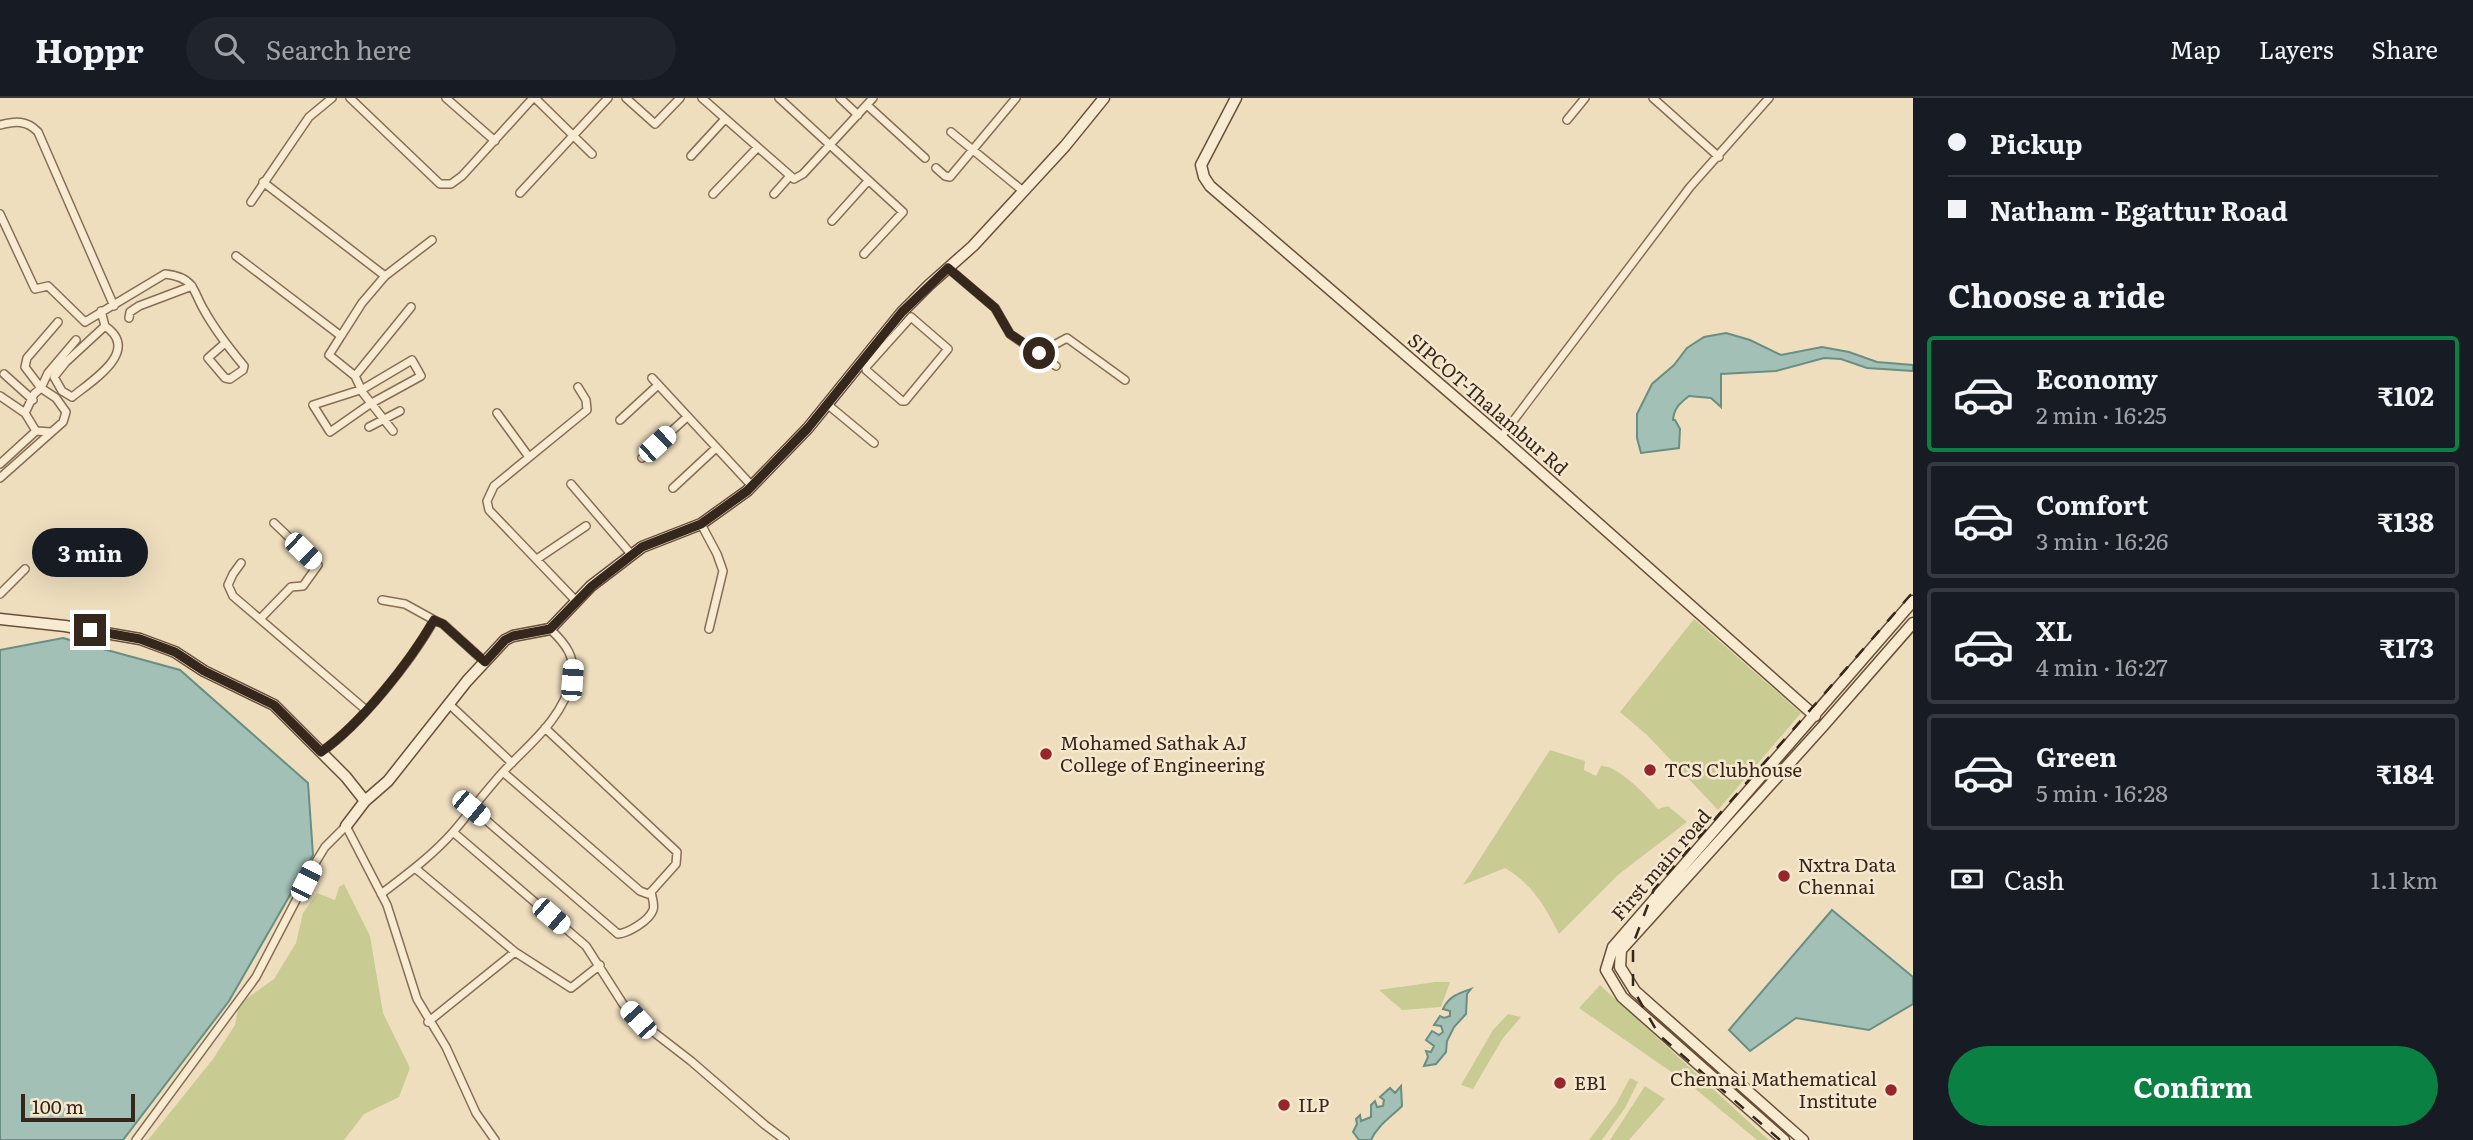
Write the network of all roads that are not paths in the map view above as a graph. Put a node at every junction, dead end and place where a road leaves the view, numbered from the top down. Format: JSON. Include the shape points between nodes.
{"nodes":[{"id":1,"x":332,"y":98,"type":"edge"},
{"id":2,"x":350,"y":98,"type":"edge"},
{"id":3,"x":446,"y":98,"type":"edge"},
{"id":4,"x":534,"y":98,"type":"edge"},
{"id":5,"x":608,"y":98,"type":"edge"},
{"id":6,"x":626,"y":98,"type":"edge"},
{"id":7,"x":680,"y":98,"type":"edge"},
{"id":8,"x":702,"y":98,"type":"edge"},
{"id":9,"x":779,"y":98,"type":"edge"},
{"id":10,"x":840,"y":98,"type":"edge"},
{"id":11,"x":1104,"y":98,"type":"edge"},
{"id":12,"x":1236,"y":98,"type":"edge"},
{"id":13,"x":1585,"y":98,"type":"edge"},
{"id":14,"x":1653,"y":98,"type":"edge"},
{"id":15,"x":1769,"y":98,"type":"edge"},
{"id":16,"x":1016,"y":99,"type":"edge"},
{"id":17,"x":870,"y":101,"type":"edge"},
{"id":18,"x":858,"y":115,"type":"junction"},
{"id":19,"x":725,"y":119,"type":"junction"},
{"id":20,"x":1567,"y":120,"type":"dead end"},
{"id":21,"x":0,"y":125,"type":"edge"},
{"id":22,"x":951,"y":132,"type":"dead end"},
{"id":23,"x":573,"y":136,"type":"junction"},
{"id":24,"x":495,"y":141,"type":"junction"},
{"id":25,"x":830,"y":145,"type":"junction"},
{"id":26,"x":757,"y":148,"type":"junction"},
{"id":27,"x":972,"y":150,"type":"junction"},
{"id":28,"x":592,"y":154,"type":"dead end"},
{"id":29,"x":691,"y":156,"type":"dead end"},
{"id":30,"x":1719,"y":157,"type":"junction"},
{"id":31,"x":925,"y":158,"type":"dead end"},
{"id":32,"x":936,"y":168,"type":"dead end"},
{"id":33,"x":790,"y":176,"type":"junction"},
{"id":34,"x":869,"y":181,"type":"junction"},
{"id":35,"x":262,"y":182,"type":"junction"},
{"id":36,"x":1023,"y":191,"type":"junction"},
{"id":37,"x":520,"y":193,"type":"dead end"},
{"id":38,"x":713,"y":194,"type":"dead end"},
{"id":39,"x":774,"y":194,"type":"dead end"},
{"id":40,"x":251,"y":202,"type":"dead end"},
{"id":41,"x":0,"y":214,"type":"edge"},
{"id":42,"x":832,"y":221,"type":"dead end"},
{"id":43,"x":432,"y":240,"type":"dead end"},
{"id":44,"x":864,"y":254,"type":"dead end"},
{"id":45,"x":236,"y":256,"type":"dead end"},
{"id":46,"x":948,"y":268,"type":"junction"},
{"id":47,"x":385,"y":276,"type":"junction"},
{"id":48,"x":192,"y":286,"type":"junction"},
{"id":49,"x":114,"y":306,"type":"junction"},
{"id":50,"x":411,"y":307,"type":"dead end"},
{"id":51,"x":101,"y":311,"type":"junction"},
{"id":52,"x":905,"y":315,"type":"junction"},
{"id":53,"x":129,"y":318,"type":"dead end"},
{"id":54,"x":58,"y":322,"type":"dead end"},
{"id":55,"x":105,"y":326,"type":"junction"},
{"id":56,"x":341,"y":336,"type":"junction"},
{"id":57,"x":76,"y":340,"type":"dead end"},
{"id":58,"x":225,"y":343,"type":"junction"},
{"id":59,"x":1039,"y":353,"type":"junction"},
{"id":60,"x":865,"y":363,"type":"junction"},
{"id":61,"x":1056,"y":366,"type":"dead end"},
{"id":62,"x":4,"y":374,"type":"dead end"},
{"id":63,"x":355,"y":376,"type":"junction"},
{"id":64,"x":652,"y":378,"type":"dead end"},
{"id":65,"x":1125,"y":380,"type":"dead end"},
{"id":66,"x":658,"y":385,"type":"junction"},
{"id":67,"x":578,"y":387,"type":"dead end"},
{"id":68,"x":41,"y":388,"type":"junction"},
{"id":69,"x":363,"y":389,"type":"junction"},
{"id":70,"x":0,"y":396,"type":"edge"},
{"id":71,"x":33,"y":400,"type":"junction"},
{"id":72,"x":370,"y":404,"type":"junction"},
{"id":73,"x":827,"y":404,"type":"junction"},
{"id":74,"x":400,"y":411,"type":"dead end"},
{"id":75,"x":25,"y":413,"type":"junction"},
{"id":76,"x":497,"y":413,"type":"dead end"},
{"id":77,"x":687,"y":417,"type":"junction"},
{"id":78,"x":384,"y":420,"type":"junction"},
{"id":79,"x":620,"y":420,"type":"dead end"},
{"id":80,"x":369,"y":427,"type":"dead end"},
{"id":81,"x":36,"y":431,"type":"junction"},
{"id":82,"x":393,"y":431,"type":"dead end"},
{"id":83,"x":51,"y":432,"type":"junction"},
{"id":84,"x":1501,"y":437,"type":"junction"},
{"id":85,"x":874,"y":443,"type":"dead end"},
{"id":86,"x":716,"y":448,"type":"junction"},
{"id":87,"x":529,"y":457,"type":"junction"},
{"id":88,"x":642,"y":458,"type":"dead end"},
{"id":89,"x":0,"y":464,"type":"edge"},
{"id":90,"x":0,"y":478,"type":"edge"},
{"id":91,"x":571,"y":484,"type":"dead end"},
{"id":92,"x":752,"y":486,"type":"junction"},
{"id":93,"x":673,"y":488,"type":"dead end"},
{"id":94,"x":274,"y":523,"type":"dead end"},
{"id":95,"x":701,"y":524,"type":"junction"},
{"id":96,"x":586,"y":526,"type":"dead end"},
{"id":97,"x":631,"y":554,"type":"junction"},
{"id":98,"x":537,"y":559,"type":"junction"},
{"id":99,"x":241,"y":563,"type":"dead end"},
{"id":100,"x":25,"y":569,"type":"dead end"},
{"id":101,"x":0,"y":594,"type":"edge"},
{"id":102,"x":382,"y":600,"type":"dead end"},
{"id":103,"x":1913,"y":601,"type":"edge"},
{"id":104,"x":577,"y":602,"type":"junction"},
{"id":105,"x":0,"y":619,"type":"edge"},
{"id":106,"x":260,"y":619,"type":"junction"},
{"id":107,"x":434,"y":620,"type":"junction"},
{"id":108,"x":1913,"y":623,"type":"edge"},
{"id":109,"x":550,"y":629,"type":"junction"},
{"id":110,"x":709,"y":629,"type":"dead end"},
{"id":111,"x":485,"y":662,"type":"junction"},
{"id":112,"x":449,"y":704,"type":"junction"},
{"id":113,"x":366,"y":710,"type":"junction"},
{"id":114,"x":1815,"y":716,"type":"junction"},
{"id":115,"x":545,"y":728,"type":"junction"},
{"id":116,"x":321,"y":752,"type":"junction"},
{"id":117,"x":512,"y":762,"type":"junction"},
{"id":118,"x":503,"y":772,"type":"junction"},
{"id":119,"x":365,"y":801,"type":"junction"},
{"id":120,"x":471,"y":808,"type":"junction"},
{"id":121,"x":346,"y":826,"type":"junction"},
{"id":122,"x":453,"y":832,"type":"junction"},
{"id":123,"x":415,"y":868,"type":"junction"},
{"id":124,"x":651,"y":892,"type":"junction"},
{"id":125,"x":381,"y":894,"type":"junction"},
{"id":126,"x":515,"y":952,"type":"junction"},
{"id":127,"x":600,"y":965,"type":"junction"},
{"id":128,"x":428,"y":1022,"type":"junction"},
{"id":129,"x":136,"y":1140,"type":"edge"},
{"id":130,"x":495,"y":1140,"type":"edge"},
{"id":131,"x":785,"y":1140,"type":"edge"},
{"id":132,"x":1784,"y":1140,"type":"edge"},
{"id":133,"x":1803,"y":1140,"type":"edge"}],
"edges":[{"from":1,"to":35,"type":"street","via":[[309,117]]},
{"from":2,"to":24,"type":"street","via":[[440,184],[451,184],[462,176]]},
{"from":3,"to":24,"type":"street"},
{"from":4,"to":23,"type":"street"},
{"from":4,"to":24,"type":"street"},
{"from":5,"to":23,"type":"street"},
{"from":6,"to":7,"type":"street","via":[[655,124]]},
{"from":8,"to":19,"type":"street"},
{"from":9,"to":25,"type":"street"},
{"from":10,"to":18,"type":"street"},
{"from":11,"to":36,"type":"street"},
{"from":12,"to":84,"type":"street","name":"SIPCOT-Thalambur Rd","via":[[1201,165],[1203,177]]},
{"from":13,"to":20,"type":"street"},
{"from":14,"to":30,"type":"street"},
{"from":15,"to":30,"type":"street"},
{"from":16,"to":27,"type":"street"},
{"from":17,"to":18,"type":"street"},
{"from":17,"to":31,"type":"street"},
{"from":18,"to":25,"type":"street"},
{"from":19,"to":26,"type":"street"},
{"from":19,"to":29,"type":"street"},
{"from":21,"to":49,"type":"street","via":[[15,121],[32,125],[38,132]]},
{"from":22,"to":27,"type":"street"},
{"from":23,"to":28,"type":"street"},
{"from":23,"to":37,"type":"street"},
{"from":25,"to":33,"type":"street","via":[[803,174]]},
{"from":25,"to":34,"type":"street"},
{"from":26,"to":33,"type":"street"},
{"from":26,"to":38,"type":"street"},
{"from":27,"to":32,"type":"street","via":[[950,177]]},
{"from":27,"to":36,"type":"street"},
{"from":30,"to":84,"type":"street","via":[[1690,187]]},
{"from":33,"to":39,"type":"street"},
{"from":34,"to":42,"type":"street"},
{"from":34,"to":44,"type":"street","via":[[903,212]]},
{"from":35,"to":40,"type":"street"},
{"from":35,"to":47,"type":"street"},
{"from":36,"to":46,"type":"street"},
{"from":41,"to":51,"type":"street","via":[[35,289],[48,286],[85,322]]},
{"from":43,"to":47,"type":"street"},
{"from":45,"to":56,"type":"street"},
{"from":46,"to":52,"type":"street"},
{"from":46,"to":59,"type":"street","via":[[995,308],[1010,334]]},
{"from":47,"to":56,"type":"street"},
{"from":48,"to":49,"type":"street","via":[[165,274]]},
{"from":48,"to":53,"type":"street","via":[[139,306]]},
{"from":48,"to":58,"type":"street"},
{"from":49,"to":51,"type":"street"},
{"from":50,"to":63,"type":"street"},
{"from":51,"to":55,"type":"street"},
{"from":52,"to":60,"type":"street"},
{"from":52,"to":60,"type":"street","via":[[948,349],[905,401],[866,370]]},
{"from":54,"to":68,"type":"street","via":[[24,367]]},
{"from":55,"to":55,"type":"street","via":[[54,377],[72,397],[118,356],[120,345]]},
{"from":56,"to":63,"type":"street","via":[[329,355]]},
{"from":57,"to":68,"type":"street"},
{"from":58,"to":58,"type":"street","via":[[244,366],[230,379],[208,358]]},
{"from":59,"to":61,"type":"street"},
{"from":59,"to":65,"type":"street","via":[[1067,338]]},
{"from":60,"to":73,"type":"street"},
{"from":62,"to":71,"type":"street"},
{"from":63,"to":69,"type":"street"},
{"from":64,"to":66,"type":"street"},
{"from":66,"to":77,"type":"street"},
{"from":66,"to":79,"type":"street"},
{"from":67,"to":87,"type":"street","via":[[587,410]]},
{"from":68,"to":71,"type":"street"},
{"from":68,"to":83,"type":"street","via":[[66,412],[63,422]]},
{"from":69,"to":72,"type":"street"},
{"from":69,"to":72,"type":"street","via":[[313,405],[330,432]]},
{"from":69,"to":72,"type":"street","via":[[412,359],[421,376]]},
{"from":70,"to":75,"type":"street"},
{"from":71,"to":75,"type":"street"},
{"from":72,"to":78,"type":"street"},
{"from":73,"to":85,"type":"street"},
{"from":73,"to":92,"type":"street"},
{"from":74,"to":78,"type":"street"},
{"from":75,"to":81,"type":"street"},
{"from":76,"to":87,"type":"street"},
{"from":77,"to":86,"type":"street"},
{"from":77,"to":88,"type":"street"},
{"from":78,"to":80,"type":"street"},
{"from":78,"to":82,"type":"street"},
{"from":81,"to":83,"type":"street"},
{"from":81,"to":89,"type":"street"},
{"from":83,"to":90,"type":"street"},
{"from":84,"to":114,"type":"street","name":"SIPCOT-Thalambur Rd"},
{"from":86,"to":92,"type":"street"},
{"from":86,"to":93,"type":"street"},
{"from":87,"to":98,"type":"street","via":[[494,486],[487,501],[489,510]]},
{"from":91,"to":97,"type":"street"},
{"from":92,"to":95,"type":"street"},
{"from":94,"to":106,"type":"street","via":[[318,565],[303,586],[292,587]]},
{"from":95,"to":97,"type":"street"},
{"from":95,"to":110,"type":"street","via":[[723,571]]},
{"from":96,"to":98,"type":"street"},
{"from":97,"to":104,"type":"street"},
{"from":98,"to":104,"type":"street"},
{"from":99,"to":106,"type":"street","via":[[229,589]]},
{"from":100,"to":101,"type":"street"},
{"from":102,"to":107,"type":"street","via":[[405,604]]},
{"from":103,"to":114,"type":"street","name":"First main road"},
{"from":104,"to":109,"type":"street"},
{"from":105,"to":116,"type":"street","via":[[65,626],[159,645],[274,705]]},
{"from":106,"to":113,"type":"street"},
{"from":107,"to":111,"type":"street"},
{"from":107,"to":113,"type":"street"},
{"from":108,"to":133,"type":"street","via":[[1621,950],[1620,967],[1635,991]]},
{"from":109,"to":111,"type":"street","via":[[505,640]]},
{"from":109,"to":115,"type":"street","via":[[565,643],[573,663],[566,696]]},
{"from":111,"to":112,"type":"street"},
{"from":112,"to":117,"type":"street"},
{"from":112,"to":119,"type":"street","via":[[388,781]]},
{"from":113,"to":116,"type":"street"},
{"from":114,"to":132,"type":"street","name":"First main road","via":[[1613,947],[1606,970],[1622,997]]},
{"from":115,"to":117,"type":"street"},
{"from":115,"to":124,"type":"street","via":[[677,852],[676,864]]},
{"from":116,"to":119,"type":"street"},
{"from":117,"to":118,"type":"street"},
{"from":118,"to":120,"type":"street"},
{"from":118,"to":124,"type":"street","via":[[639,891]]},
{"from":119,"to":121,"type":"street"},
{"from":120,"to":122,"type":"street"},
{"from":120,"to":124,"type":"street","via":[[618,934],[651,914]]},
{"from":121,"to":125,"type":"street"},
{"from":121,"to":129,"type":"street","via":[[325,846],[256,977]]},
{"from":122,"to":123,"type":"street"},
{"from":122,"to":127,"type":"street","via":[[586,946]]},
{"from":123,"to":125,"type":"street"},
{"from":123,"to":126,"type":"street"},
{"from":125,"to":128,"type":"street","via":[[411,986]]},
{"from":126,"to":127,"type":"street","via":[[571,988]]},
{"from":126,"to":128,"type":"street"},
{"from":127,"to":131,"type":"street","via":[[638,1020]]},
{"from":128,"to":130,"type":"street"}]}
